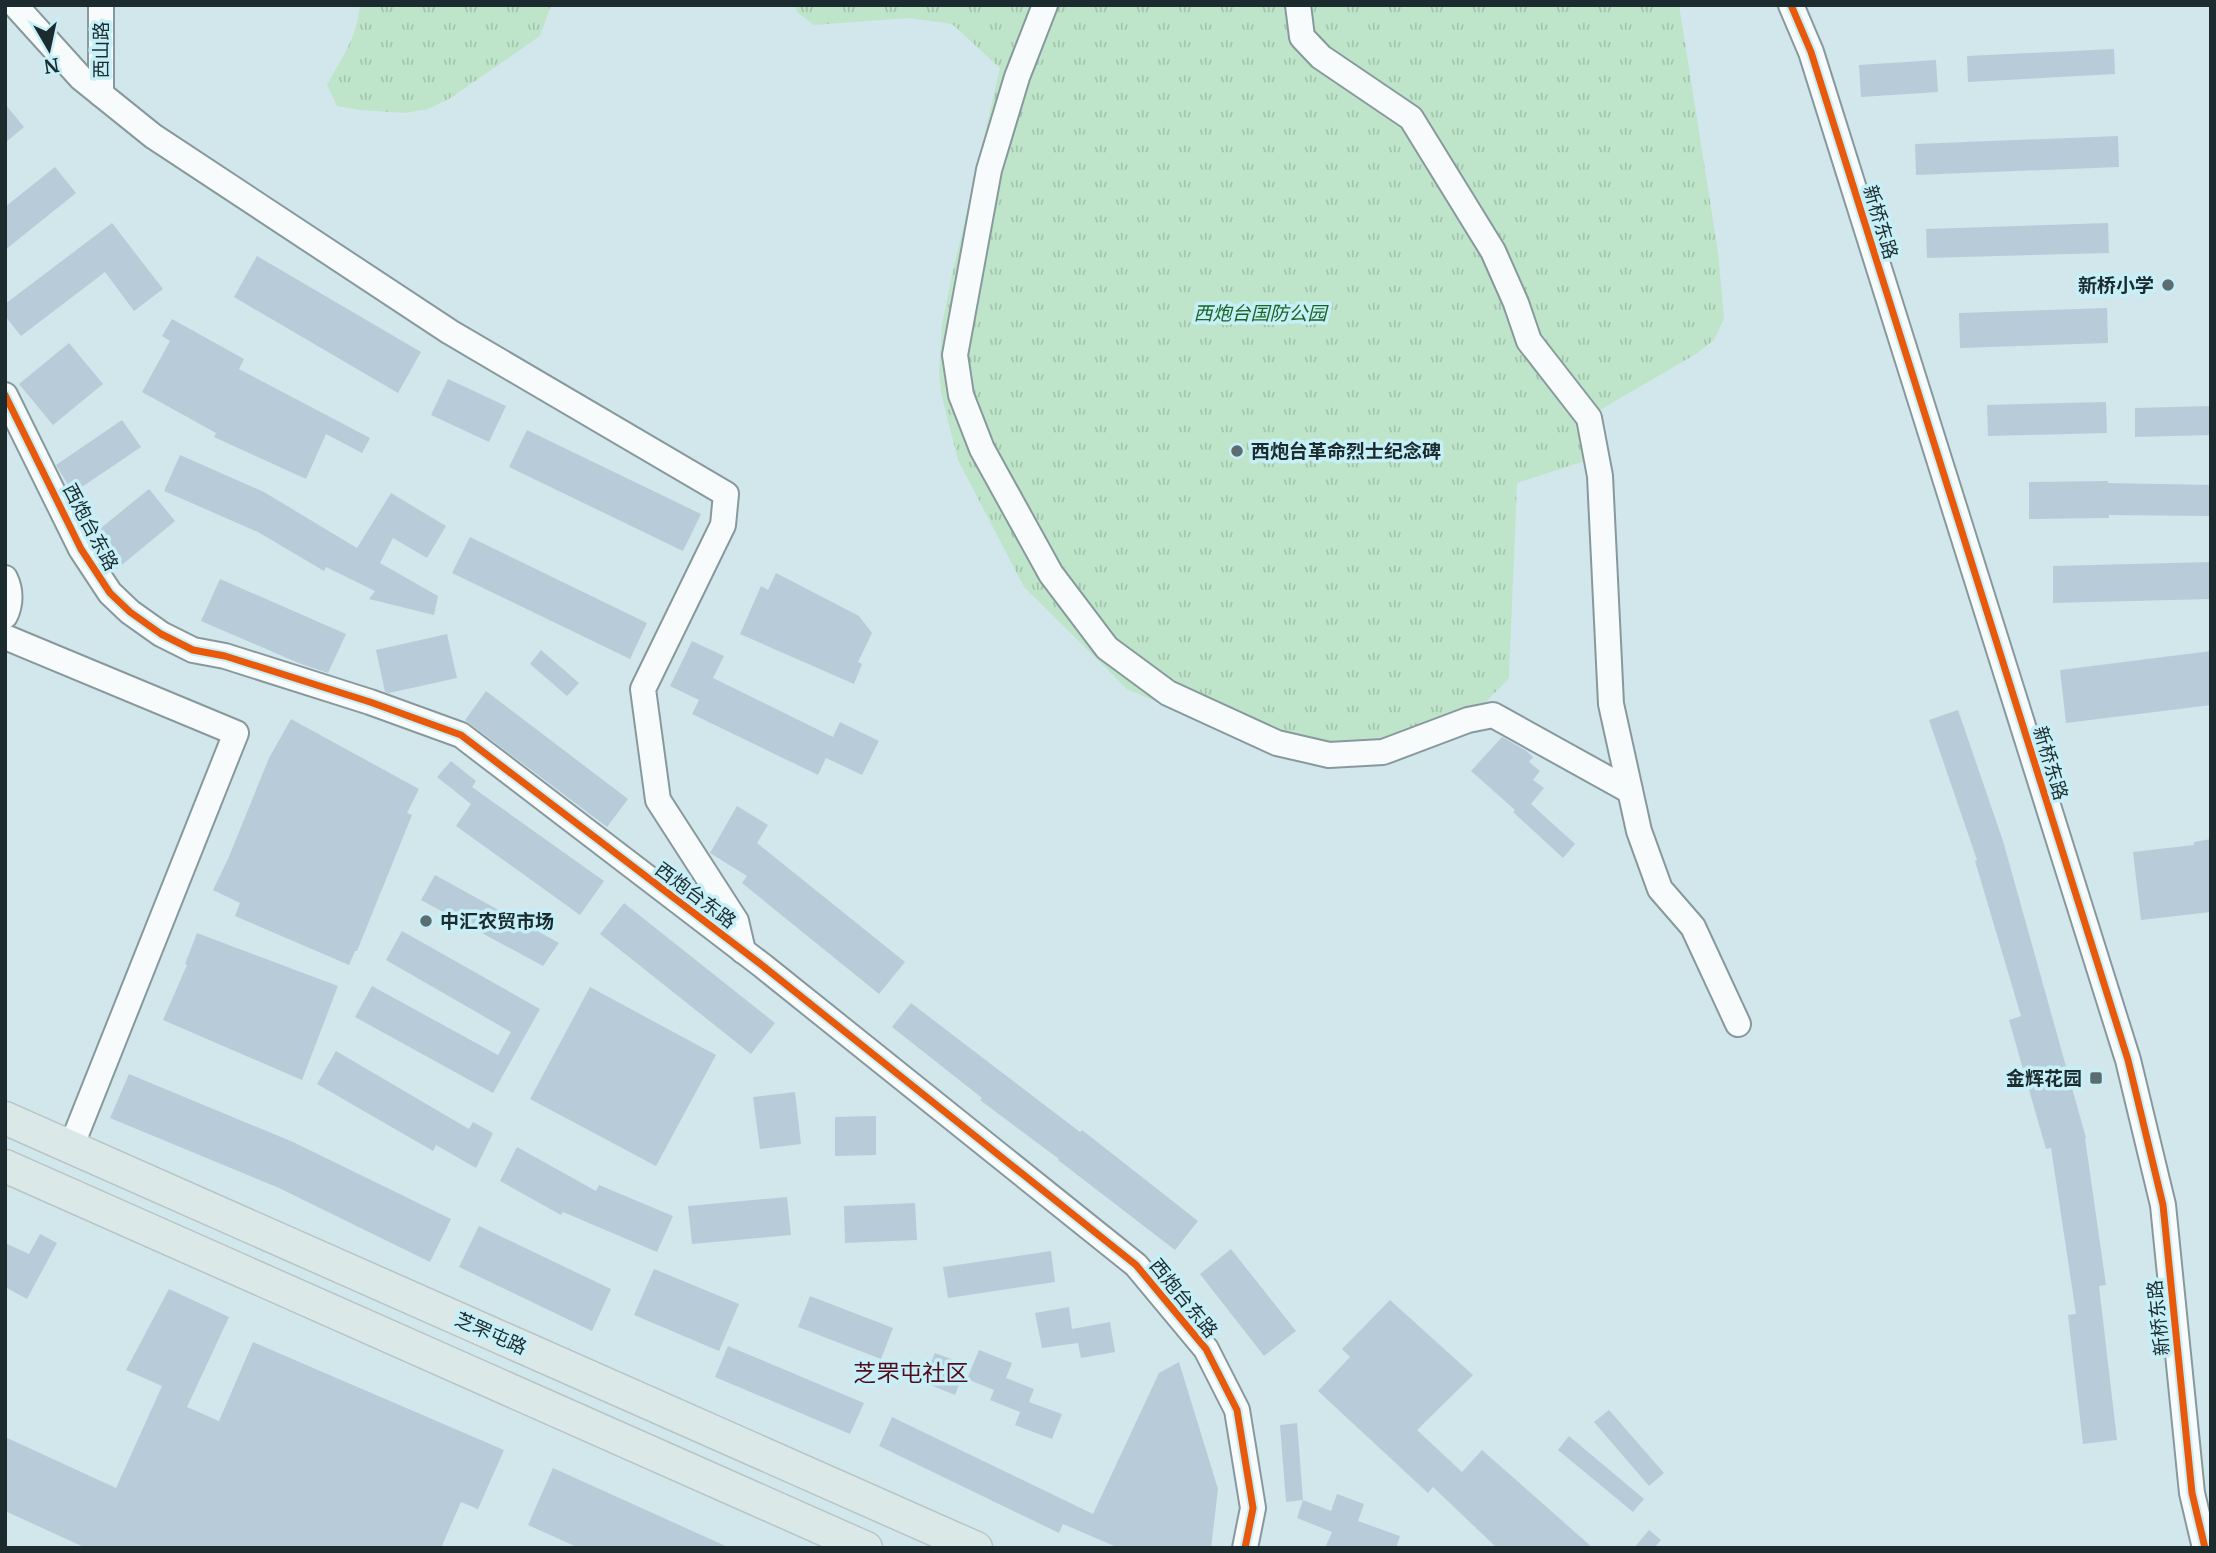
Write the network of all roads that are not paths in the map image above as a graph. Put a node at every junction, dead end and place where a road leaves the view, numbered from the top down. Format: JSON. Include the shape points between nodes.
{"nodes":[{"id":1,"x":15,"y":5,"type":"edge"},
{"id":2,"x":101,"y":5,"type":"edge"},
{"id":3,"x":1045,"y":5,"type":"edge"},
{"id":4,"x":1298,"y":5,"type":"edge"},
{"id":5,"x":1791,"y":5,"type":"edge"},
{"id":6,"x":101,"y":94,"type":"junction"},
{"id":7,"x":5,"y":395,"type":"edge"},
{"id":8,"x":5,"y":578,"type":"edge"},
{"id":9,"x":5,"y":616,"type":"edge"},
{"id":10,"x":5,"y":637,"type":"edge"},
{"id":11,"x":1630,"y":790,"type":"junction"},
{"id":12,"x":743,"y":951,"type":"junction"},
{"id":13,"x":1738,"y":1024,"type":"dead end"},
{"id":14,"x":5,"y":1118,"type":"edge"},
{"id":15,"x":71,"y":1147,"type":"junction"},
{"id":16,"x":5,"y":1166,"type":"edge"},
{"id":17,"x":866,"y":1548,"type":"edge"},
{"id":18,"x":976,"y":1548,"type":"edge"},
{"id":19,"x":1245,"y":1548,"type":"edge"},
{"id":20,"x":2205,"y":1548,"type":"edge"}],
"edges":[{"from":1,"to":6,"type":"street"},
{"from":2,"to":6,"type":"street","name":"西山路"},
{"from":3,"to":11,"type":"street","via":[[989,170],[955,355],[961,395],[982,449],[1051,574],[1107,648],[1168,693],[1277,743],[1329,755],[1383,752],[1493,715]]},
{"from":4,"to":11,"type":"street","via":[[1302,37],[1321,57],[1411,118],[1493,251],[1529,341],[1589,418],[1601,477],[1611,704]]},
{"from":5,"to":20,"type":"street","name":"新桥东路","via":[[1815,65],[2128,1060],[2163,1205],[2192,1493]]},
{"from":6,"to":12,"type":"street","via":[[153,136],[450,332],[726,494],[723,525],[643,689],[658,800],[736,921]]},
{"from":7,"to":12,"type":"street","name":"西炮台东路","via":[[81,549],[110,593],[130,612],[161,635],[193,649],[370,702],[461,735]]},
{"from":8,"to":9,"type":"street","via":[[10,588]]},
{"from":10,"to":15,"type":"street","via":[[236,733]]},
{"from":11,"to":13,"type":"street","via":[[1660,889],[1693,927]]},
{"from":12,"to":19,"type":"street","name":"西炮台东路","via":[[1136,1265],[1206,1349],[1237,1409],[1253,1508]]},
{"from":14,"to":15,"type":"main road","name":"芝罘屯路"},
{"from":15,"to":18,"type":"main road","name":"芝罘屯路"},
{"from":16,"to":17,"type":"main road"}]}
